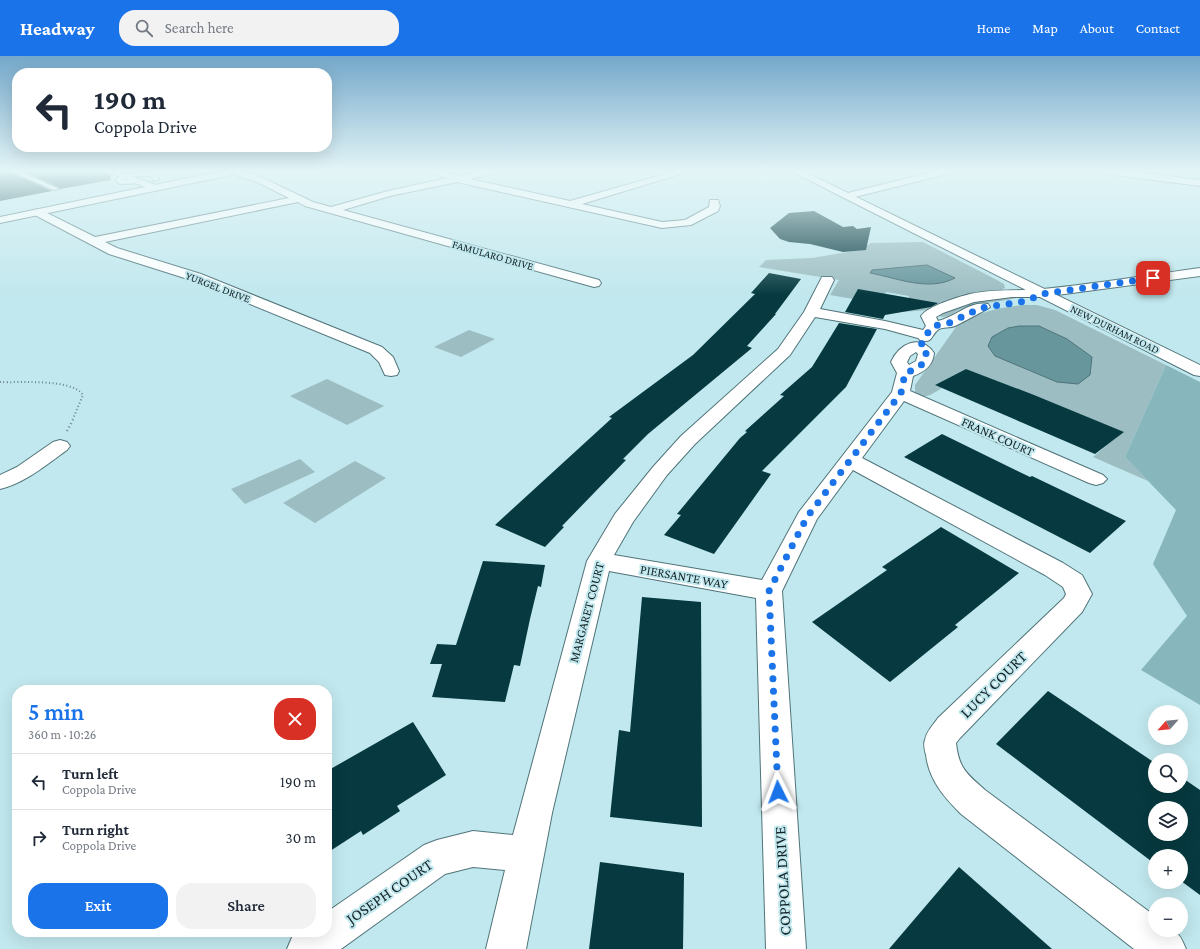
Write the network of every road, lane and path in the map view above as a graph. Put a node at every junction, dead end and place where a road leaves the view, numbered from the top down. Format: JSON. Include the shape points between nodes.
{"nodes":[{"id":1,"x":37,"y":212,"type":"joint"},
{"id":2,"x":242,"y":212,"type":"edge"},
{"id":3,"x":337,"y":212,"type":"edge"},
{"id":4,"x":601,"y":212,"type":"edge"},
{"id":5,"x":709,"y":212,"type":"edge"},
{"id":6,"x":878,"y":212,"type":"edge"},
{"id":7,"x":0,"y":220,"type":"edge"},
{"id":8,"x":95,"y":241,"type":"junction"},
{"id":9,"x":1200,"y":272,"type":"edge"},
{"id":10,"x":827,"y":280,"type":"dead end"},
{"id":11,"x":594,"y":283,"type":"dead end"},
{"id":12,"x":1042,"y":294,"type":"junction"},
{"id":13,"x":811,"y":312,"type":"junction"},
{"id":14,"x":884,"y":326,"type":"junction"},
{"id":15,"x":922,"y":326,"type":"junction"},
{"id":16,"x":1200,"y":370,"type":"edge"},
{"id":17,"x":391,"y":371,"type":"dead end"},
{"id":18,"x":0,"y":382,"type":"edge"},
{"id":19,"x":903,"y":383,"type":"junction"},
{"id":20,"x":60,"y":446,"type":"joint"},
{"id":21,"x":850,"y":460,"type":"junction"},
{"id":22,"x":1096,"y":479,"type":"dead end"},
{"id":23,"x":0,"y":483,"type":"edge"},
{"id":24,"x":599,"y":561,"type":"junction"},
{"id":25,"x":769,"y":591,"type":"junction"},
{"id":26,"x":526,"y":854,"type":"junction"},
{"id":27,"x":332,"y":932,"type":"edge"},
{"id":28,"x":325,"y":937,"type":"edge"},
{"id":29,"x":308,"y":949,"type":"edge"},
{"id":30,"x":506,"y":949,"type":"edge"},
{"id":31,"x":786,"y":949,"type":"edge"},
{"id":32,"x":1166,"y":949,"type":"edge"}],
"edges":[{"from":1,"to":7,"type":"street"},
{"from":1,"to":8,"type":"street","name":"YURGEL DRIVE"},
{"from":2,"to":8,"type":"street"},
{"from":3,"to":11,"type":"street","name":"FAMULARO DRIVE"},
{"from":4,"to":5,"type":"street","via":[[650,223],[672,225],[688,223]]},
{"from":6,"to":12,"type":"street","name":"NEW DURHAM ROAD"},
{"from":8,"to":17,"type":"street","name":"YURGEL DRIVE","via":[[113,251],[196,277],[376,350],[387,360]]},
{"from":9,"to":12,"type":"street"},
{"from":10,"to":13,"type":"street","name":"MARGARET COURT"},
{"from":12,"to":15,"type":"street","via":[[1026,301],[981,308],[949,323]]},
{"from":12,"to":16,"type":"street","name":"NEW DURHAM ROAD"},
{"from":13,"to":14,"type":"street"},
{"from":13,"to":24,"type":"street","name":"MARGARET COURT","via":[[784,352],[688,440],[660,471],[623,519]]},
{"from":14,"to":15,"type":"street"},
{"from":14,"to":15,"type":"street","via":[[893,318]]},
{"from":15,"to":19,"type":"street","name":"COPPOLA DRIVE","via":[[926,353],[924,363]]},
{"from":18,"to":20,"type":"path","via":[[60,384],[80,390],[80,405]]},
{"from":19,"to":21,"type":"street","name":"COPPOLA DRIVE"},
{"from":19,"to":22,"type":"street","name":"FRANK COURT"},
{"from":20,"to":23,"type":"street","via":[[24,471]]},
{"from":21,"to":25,"type":"street","name":"COPPOLA DRIVE","via":[[807,517]]},
{"from":21,"to":32,"type":"street","name":"LUCY COURT","via":[[1073,581],[1079,594],[1073,605],[948,728],[940,740],[941,760],[952,782],[973,802]]},
{"from":24,"to":25,"type":"street","name":"PIERSANTE WAY"},
{"from":24,"to":26,"type":"street","name":"MARGARET COURT"},
{"from":25,"to":31,"type":"street","name":"COPPOLA DRIVE"},
{"from":26,"to":27,"type":"street","name":"JOSEPH COURT","via":[[473,849],[437,858]]},
{"from":26,"to":30,"type":"street","name":"MARGARET COURT"},
{"from":28,"to":29,"type":"street","name":"JOSEPH COURT"}]}
